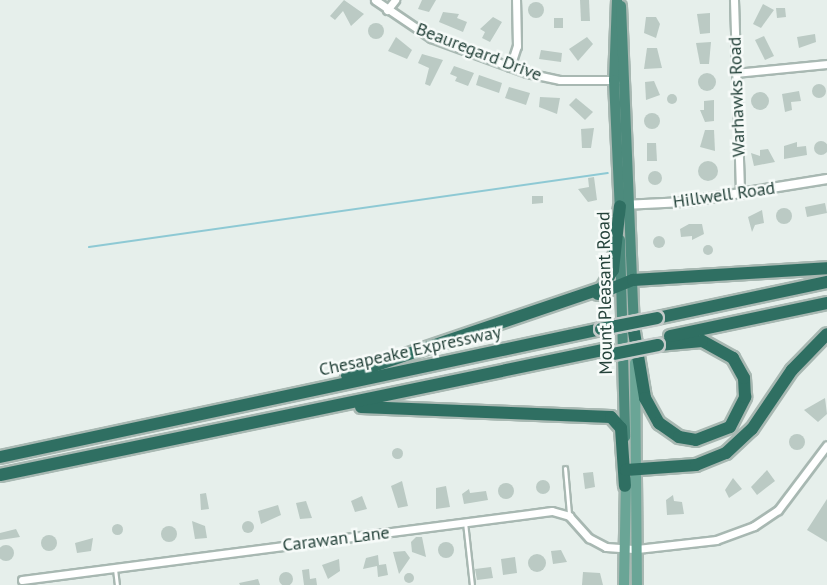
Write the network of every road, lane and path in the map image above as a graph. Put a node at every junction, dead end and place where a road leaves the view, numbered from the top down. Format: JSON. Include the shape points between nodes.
{"nodes":[{"id":1,"x":375,"y":0,"type":"edge"},
{"id":2,"x":395,"y":0,"type":"edge"},
{"id":3,"x":516,"y":0,"type":"edge"},
{"id":4,"x":618,"y":0,"type":"edge"},
{"id":5,"x":734,"y":0,"type":"edge"},
{"id":6,"x":387,"y":10,"type":"junction"},
{"id":7,"x":827,"y":64,"type":"edge"},
{"id":8,"x":510,"y":67,"type":"junction"},
{"id":9,"x":736,"y":74,"type":"junction"},
{"id":10,"x":614,"y":80,"type":"junction"},
{"id":11,"x":626,"y":80,"type":"junction"},
{"id":12,"x":827,"y":179,"type":"edge"},
{"id":13,"x":740,"y":194,"type":"junction"},
{"id":14,"x":625,"y":205,"type":"junction"},
{"id":15,"x":827,"y":268,"type":"edge"},
{"id":16,"x":633,"y":280,"type":"junction"},
{"id":17,"x":827,"y":282,"type":"edge"},
{"id":18,"x":622,"y":286,"type":"junction"},
{"id":19,"x":827,"y":303,"type":"edge"},
{"id":20,"x":538,"y":312,"type":"junction"},
{"id":21,"x":634,"y":332,"type":"junction"},
{"id":22,"x":827,"y":334,"type":"edge"},
{"id":23,"x":657,"y":342,"type":"junction"},
{"id":24,"x":309,"y":390,"type":"junction"},
{"id":25,"x":250,"y":423,"type":"junction"},
{"id":26,"x":827,"y":445,"type":"edge"},
{"id":27,"x":0,"y":457,"type":"edge"},
{"id":28,"x":565,"y":468,"type":"dead end"},
{"id":29,"x":632,"y":470,"type":"junction"},
{"id":30,"x":0,"y":475,"type":"edge"},
{"id":31,"x":625,"y":486,"type":"junction"},
{"id":32,"x":569,"y":516,"type":"junction"},
{"id":33,"x":465,"y":522,"type":"junction"},
{"id":34,"x":625,"y":549,"type":"junction"},
{"id":35,"x":637,"y":549,"type":"junction"},
{"id":36,"x":114,"y":568,"type":"junction"},
{"id":37,"x":22,"y":580,"type":"dead end"},
{"id":38,"x":117,"y":585,"type":"edge"},
{"id":39,"x":472,"y":585,"type":"edge"},
{"id":40,"x":624,"y":585,"type":"edge"},
{"id":41,"x":637,"y":585,"type":"edge"}],
"edges":[{"from":1,"to":6,"type":"street","name":"Beauregard Drive"},
{"from":2,"to":6,"type":"street"},
{"from":3,"to":8,"type":"street","via":[[516,46]]},
{"from":4,"to":10,"type":"highway","name":"Mount Pleasant Road"},
{"from":4,"to":11,"type":"highway","name":"Mount Pleasant Road"},
{"from":5,"to":9,"type":"street","name":"Warhawks Road"},
{"from":6,"to":8,"type":"street","name":"Beauregard Drive","via":[[431,38]]},
{"from":7,"to":9,"type":"street"},
{"from":8,"to":10,"type":"street","name":"Beauregard Drive","via":[[560,80]]},
{"from":9,"to":13,"type":"street","name":"Warhawks Road"},
{"from":10,"to":11,"type":"street","name":"Beauregard Drive"},
{"from":10,"to":14,"type":"highway","name":"Mount Pleasant Road"},
{"from":11,"to":14,"type":"highway","name":"Mount Pleasant Road"},
{"from":12,"to":13,"type":"street","name":"Hillwell Road"},
{"from":13,"to":14,"type":"street","name":"Hillwell Road"},
{"from":14,"to":16,"type":"highway","name":"Mount Pleasant Road"},
{"from":14,"to":18,"type":"highway","name":"Mount Pleasant Road"},
{"from":14,"to":20,"type":"highway","via":[[609,281]]},
{"from":15,"to":16,"type":"highway"},
{"from":16,"to":18,"type":"highway"},
{"from":16,"to":21,"type":"highway","name":"Mount Pleasant Road"},
{"from":17,"to":24,"type":"highway","name":"Chesapeake Expressway","bridge":true},
{"from":18,"to":20,"type":"highway"},
{"from":18,"to":29,"type":"highway","name":"Mount Pleasant Road"},
{"from":19,"to":23,"type":"highway"},
{"from":20,"to":24,"type":"highway"},
{"from":21,"to":23,"type":"highway","via":[[645,398],[664,429],[696,440],[730,427],[746,397],[744,378],[733,358],[702,341]]},
{"from":21,"to":29,"type":"main road","name":"Mount Pleasant Road"},
{"from":22,"to":29,"type":"highway","via":[[792,370],[747,435],[726,453],[696,465]]},
{"from":23,"to":25,"type":"highway"},
{"from":24,"to":27,"type":"highway","name":"Chesapeake Expressway"},
{"from":25,"to":30,"type":"highway"},
{"from":25,"to":31,"type":"highway","via":[[378,406],[611,417],[621,428]]},
{"from":26,"to":35,"type":"street","via":[[787,501],[754,526],[716,540]]},
{"from":28,"to":32,"type":"lane"},
{"from":29,"to":31,"type":"main road","name":"Mount Pleasant Road"},
{"from":29,"to":35,"type":"main road","name":"Mount Pleasant Road"},
{"from":31,"to":34,"type":"main road","name":"Mount Pleasant Road"},
{"from":32,"to":33,"type":"street","name":"Carawan Lane","via":[[552,511]]},
{"from":32,"to":34,"type":"street","via":[[595,543]]},
{"from":33,"to":36,"type":"street","name":"Carawan Lane"},
{"from":33,"to":39,"type":"lane"},
{"from":34,"to":35,"type":"street"},
{"from":34,"to":40,"type":"main road","name":"Mount Pleasant Road"},
{"from":35,"to":41,"type":"main road","name":"Mount Pleasant Road"},
{"from":36,"to":37,"type":"street","name":"Carawan Lane"},
{"from":36,"to":38,"type":"lane"}]}
